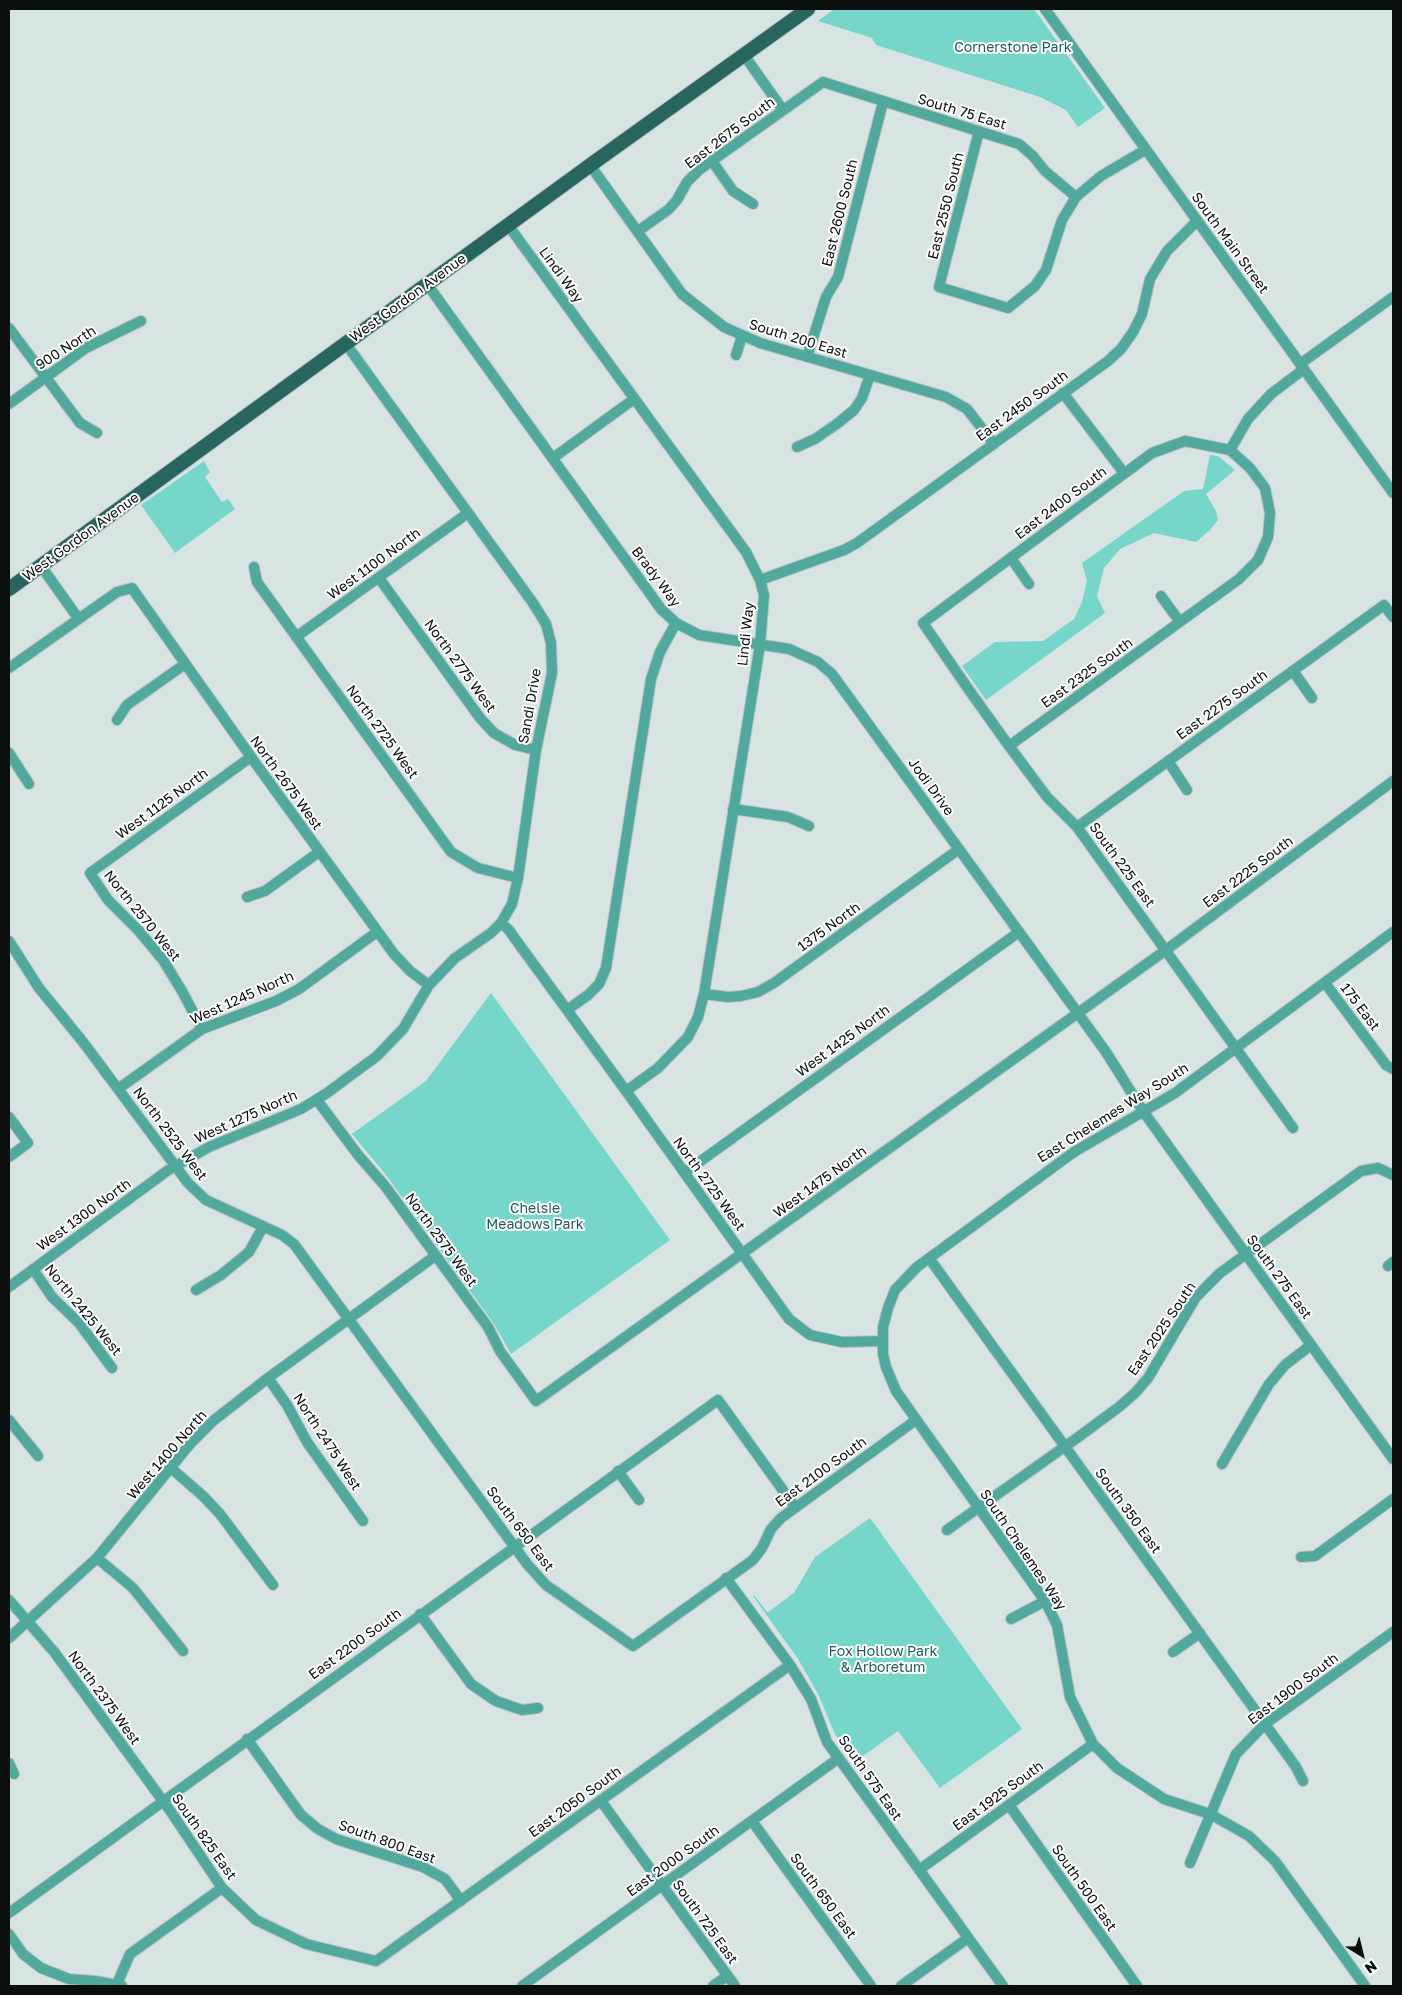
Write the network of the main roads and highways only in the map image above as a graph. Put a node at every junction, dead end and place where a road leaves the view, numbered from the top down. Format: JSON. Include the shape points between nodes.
{"nodes":[{"id":1,"x":808,"y":9,"type":"edge"},
{"id":2,"x":9,"y":589,"type":"edge"}],
"edges":[{"from":1,"to":2,"type":"main road","name":"West Gordon Avenue"}]}
